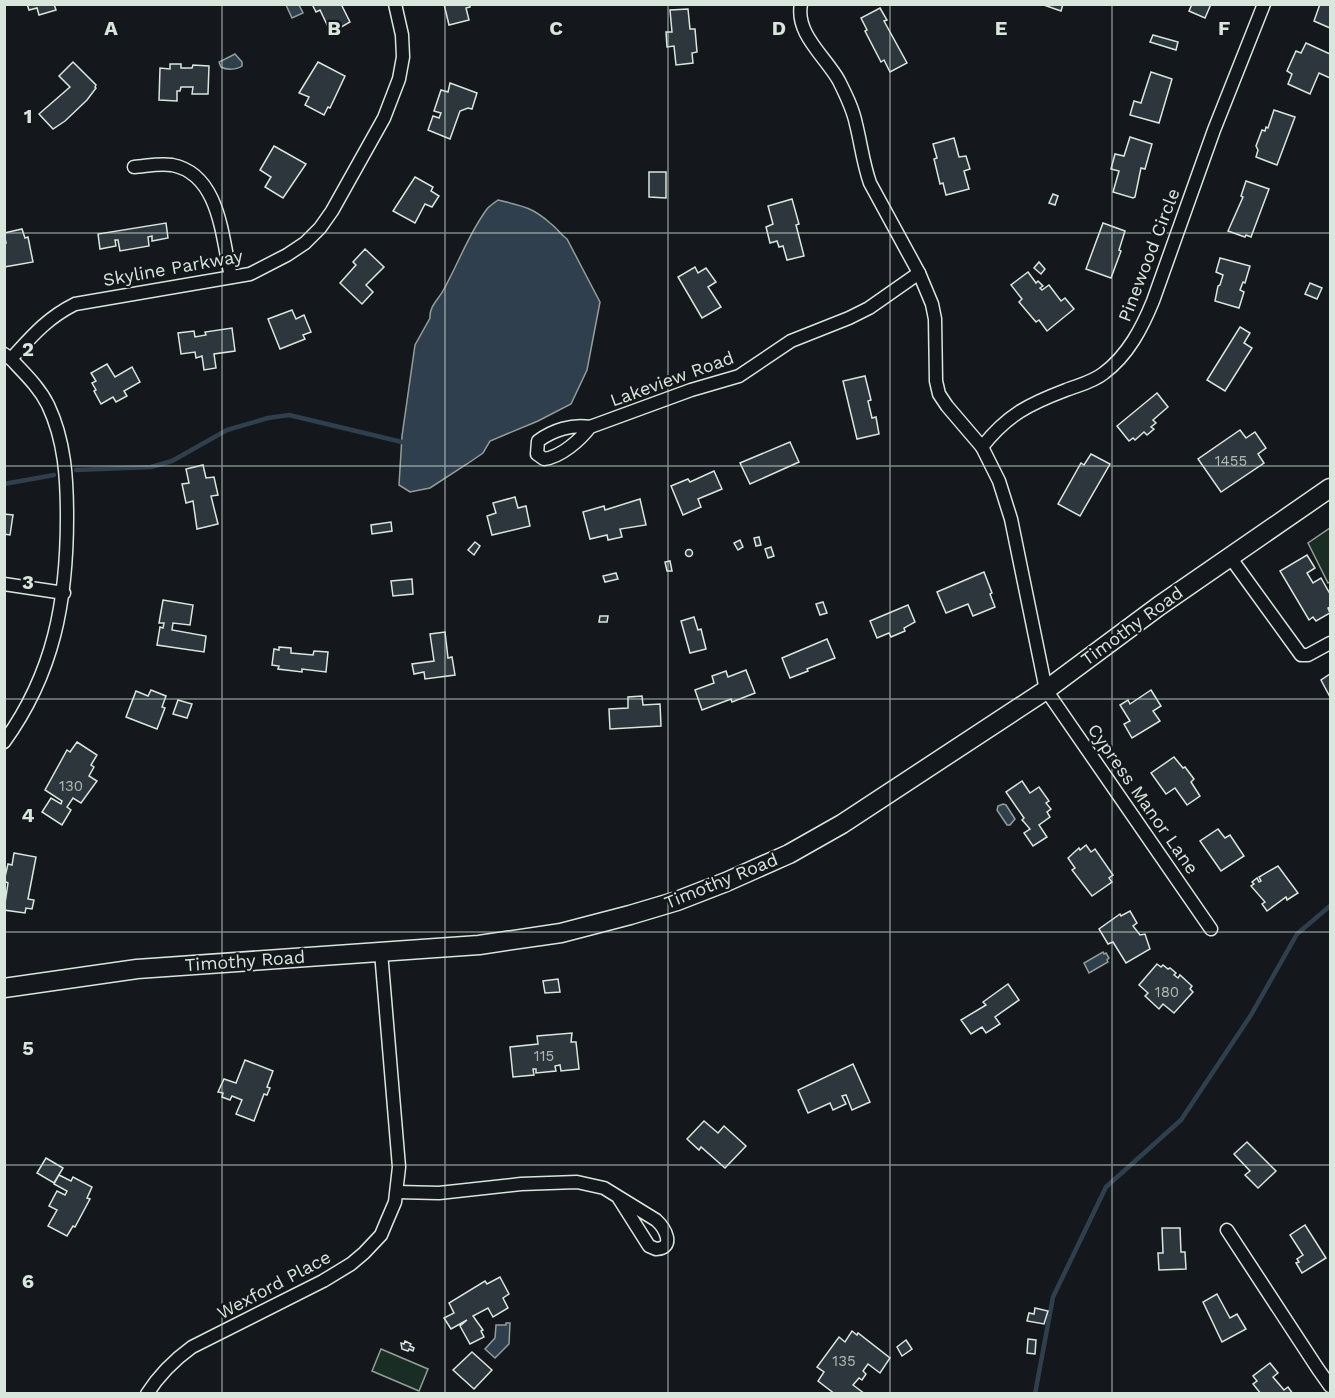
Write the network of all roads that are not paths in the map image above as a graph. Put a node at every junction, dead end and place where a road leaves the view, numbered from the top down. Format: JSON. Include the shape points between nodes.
{"nodes":[{"id":1,"x":396,"y":4,"type":"edge"},
{"id":2,"x":801,"y":4,"type":"edge"},
{"id":3,"x":1263,"y":4,"type":"edge"},
{"id":4,"x":134,"y":167,"type":"dead end"},
{"id":5,"x":919,"y":273,"type":"junction"},
{"id":6,"x":231,"y":277,"type":"junction"},
{"id":7,"x":8,"y":357,"type":"edge"},
{"id":8,"x":590,"y":427,"type":"dead end"},
{"id":9,"x":982,"y":447,"type":"junction"},
{"id":10,"x":1330,"y":488,"type":"edge"},
{"id":11,"x":1230,"y":557,"type":"junction"},
{"id":12,"x":4,"y":584,"type":"edge"},
{"id":13,"x":64,"y":593,"type":"junction"},
{"id":14,"x":1330,"y":643,"type":"edge"},
{"id":15,"x":1046,"y":690,"type":"junction"},
{"id":16,"x":4,"y":742,"type":"edge"},
{"id":17,"x":1211,"y":929,"type":"dead end"},
{"id":18,"x":381,"y":952,"type":"junction"},
{"id":19,"x":4,"y":988,"type":"edge"},
{"id":20,"x":397,"y":1192,"type":"junction"},
{"id":21,"x":618,"y":1197,"type":"junction"},
{"id":22,"x":1227,"y":1230,"type":"dead end"},
{"id":23,"x":1330,"y":1386,"type":"edge"},
{"id":24,"x":147,"y":1394,"type":"edge"}],
"edges":[{"from":1,"to":6,"type":"street","name":"Skyline Parkway","via":[[403,57],[399,79],[384,118],[332,212],[305,243],[287,255],[250,274]]},
{"from":2,"to":5,"type":"street","via":[[807,36],[838,80],[853,112],[870,183]]},
{"from":3,"to":9,"type":"street","name":"Pinewood Circle","via":[[1142,327],[1113,366],[1094,380],[1016,413]]},
{"from":4,"to":6,"type":"street","via":[[173,165],[203,183],[215,206]]},
{"from":5,"to":8,"type":"street","name":"Lakeview Road","via":[[869,308],[791,341],[739,375]]},
{"from":5,"to":9,"type":"street","via":[[935,319],[939,394]]},
{"from":6,"to":7,"type":"street","name":"Skyline Parkway","via":[[75,304],[44,323]]},
{"from":7,"to":13,"type":"street","name":"Skyline Parkway","via":[[48,405],[64,454]]},
{"from":9,"to":15,"type":"street","via":[[999,481],[1011,519]]},
{"from":10,"to":11,"type":"main road","name":"Timothy Road"},
{"from":11,"to":14,"type":"street","via":[[1301,655]]},
{"from":11,"to":15,"type":"main road","name":"Timothy Road"},
{"from":12,"to":13,"type":"street"},
{"from":13,"to":16,"type":"street","name":"Skyline Parkway","via":[[45,669]]},
{"from":15,"to":17,"type":"street","name":"Cypress Manor Lane"},
{"from":15,"to":18,"type":"main road","name":"Timothy Road","via":[[842,824],[789,854],[726,882],[630,915],[561,933],[480,945]]},
{"from":18,"to":19,"type":"main road","name":"Timothy Road","via":[[137,969]]},
{"from":18,"to":20,"type":"street","name":"Wexford Place","via":[[399,1167]]},
{"from":20,"to":21,"type":"street","via":[[439,1193],[577,1182],[604,1188]]},
{"from":20,"to":24,"type":"street","name":"Wexford Place","via":[[381,1235],[351,1264],[192,1347],[167,1368]]},
{"from":21,"to":21,"type":"street","via":[[662,1225],[668,1236],[664,1248],[649,1246]]},
{"from":22,"to":23,"type":"street"}]}
